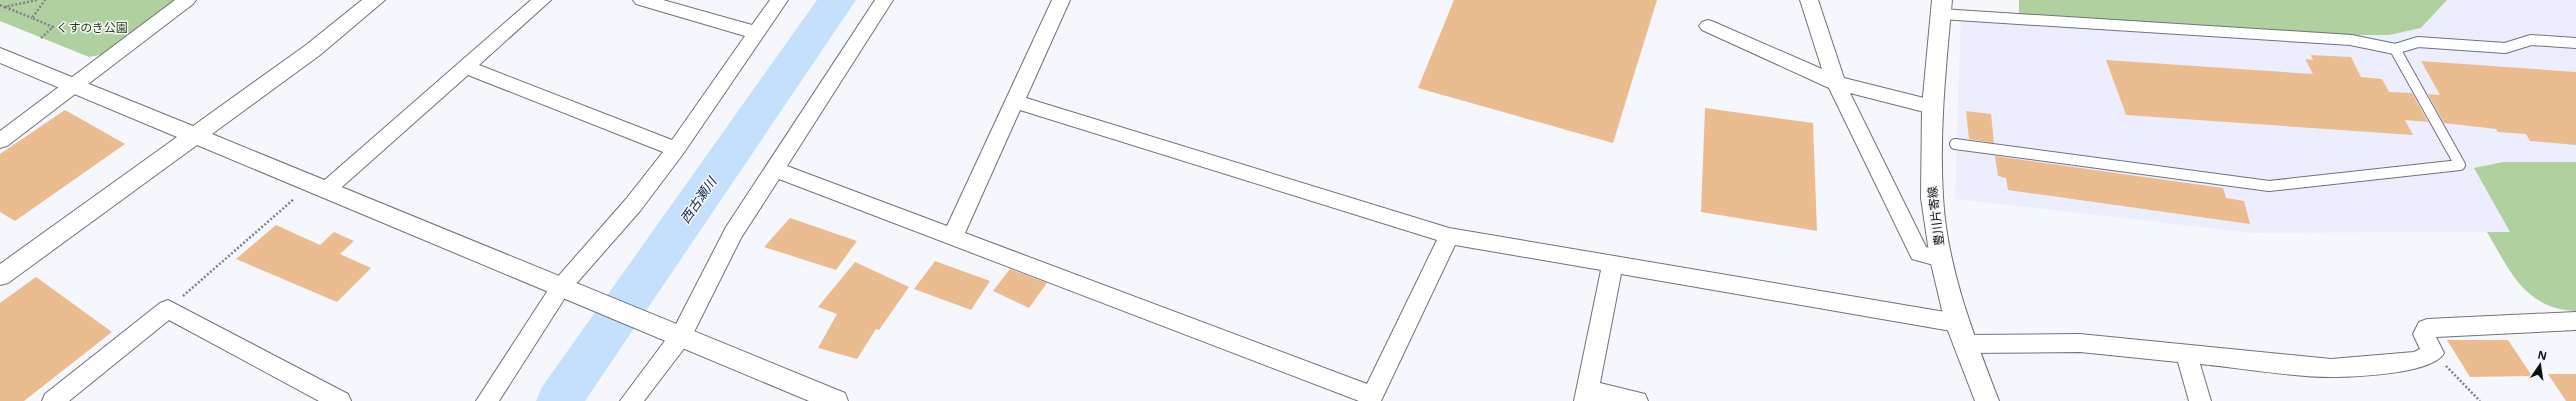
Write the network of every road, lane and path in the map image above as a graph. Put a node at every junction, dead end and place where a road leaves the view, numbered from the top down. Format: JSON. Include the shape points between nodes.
{"nodes":[{"id":1,"x":37,"y":0,"type":"edge"},
{"id":2,"x":45,"y":0,"type":"edge"},
{"id":3,"x":187,"y":0,"type":"edge"},
{"id":4,"x":375,"y":0,"type":"edge"},
{"id":5,"x":542,"y":0,"type":"edge"},
{"id":6,"x":642,"y":0,"type":"edge"},
{"id":7,"x":779,"y":0,"type":"edge"},
{"id":8,"x":884,"y":0,"type":"edge"},
{"id":9,"x":1061,"y":0,"type":"edge"},
{"id":10,"x":1809,"y":0,"type":"edge"},
{"id":11,"x":0,"y":5,"type":"edge"},
{"id":12,"x":4,"y":7,"type":"junction"},
{"id":13,"x":1941,"y":7,"type":"edge"},
{"id":14,"x":32,"y":18,"type":"junction"},
{"id":15,"x":1708,"y":26,"type":"dead end"},
{"id":16,"x":756,"y":33,"type":"junction"},
{"id":17,"x":41,"y":38,"type":"dead end"},
{"id":18,"x":2576,"y":43,"type":"edge"},
{"id":19,"x":2395,"y":49,"type":"junction"},
{"id":20,"x":0,"y":55,"type":"edge"},
{"id":21,"x":465,"y":67,"type":"junction"},
{"id":22,"x":1836,"y":82,"type":"junction"},
{"id":23,"x":75,"y":85,"type":"junction"},
{"id":24,"x":1016,"y":102,"type":"junction"},
{"id":25,"x":1932,"y":107,"type":"junction"},
{"id":26,"x":194,"y":137,"type":"junction"},
{"id":27,"x":0,"y":141,"type":"edge"},
{"id":28,"x":1955,"y":144,"type":"dead end"},
{"id":29,"x":676,"y":149,"type":"junction"},
{"id":30,"x":774,"y":169,"type":"junction"},
{"id":31,"x":320,"y":186,"type":"junction"},
{"id":32,"x":953,"y":236,"type":"junction"},
{"id":33,"x":1449,"y":236,"type":"junction"},
{"id":34,"x":1941,"y":259,"type":"junction"},
{"id":35,"x":1613,"y":264,"type":"junction"},
{"id":36,"x":0,"y":276,"type":"edge"},
{"id":37,"x":561,"y":288,"type":"junction"},
{"id":38,"x":168,"y":309,"type":"junction"},
{"id":39,"x":2576,"y":321,"type":"edge"},
{"id":40,"x":1957,"y":323,"type":"junction"},
{"id":41,"x":681,"y":336,"type":"junction"},
{"id":42,"x":1964,"y":344,"type":"junction"},
{"id":43,"x":2433,"y":353,"type":"junction"},
{"id":44,"x":2186,"y":354,"type":"junction"},
{"id":45,"x":1586,"y":396,"type":"edge"},
{"id":46,"x":1371,"y":398,"type":"edge"},
{"id":47,"x":52,"y":401,"type":"edge"},
{"id":48,"x":340,"y":401,"type":"edge"},
{"id":49,"x":487,"y":401,"type":"edge"},
{"id":50,"x":630,"y":401,"type":"edge"},
{"id":51,"x":836,"y":401,"type":"edge"},
{"id":52,"x":1637,"y":401,"type":"edge"},
{"id":53,"x":1987,"y":401,"type":"edge"},
{"id":54,"x":2200,"y":401,"type":"edge"},
{"id":55,"x":2480,"y":401,"type":"edge"}],
"edges":[{"from":1,"to":12,"type":"path"},
{"from":2,"to":14,"type":"path"},
{"from":3,"to":23,"type":"street"},
{"from":4,"to":26,"type":"street","via":[[313,50]]},
{"from":5,"to":21,"type":"street"},
{"from":6,"to":16,"type":"street"},
{"from":7,"to":16,"type":"street"},
{"from":8,"to":30,"type":"street"},
{"from":9,"to":24,"type":"street"},
{"from":10,"to":22,"type":"street"},
{"from":11,"to":12,"type":"path"},
{"from":12,"to":14,"type":"path"},
{"from":13,"to":19,"type":"lane","via":[[2351,40]]},
{"from":13,"to":25,"type":"street","name":"豊川片寄線"},
{"from":14,"to":17,"type":"path","via":[[53,27]]},
{"from":15,"to":22,"type":"street"},
{"from":16,"to":29,"type":"street"},
{"from":18,"to":19,"type":"lane","via":[[2530,40],[2506,48],[2418,42]]},
{"from":19,"to":28,"type":"lane","via":[[2460,165],[2269,186]]},
{"from":20,"to":23,"type":"street"},
{"from":21,"to":29,"type":"street"},
{"from":21,"to":31,"type":"street"},
{"from":22,"to":25,"type":"street"},
{"from":22,"to":34,"type":"street","via":[[1919,253]]},
{"from":23,"to":26,"type":"street"},
{"from":23,"to":27,"type":"street"},
{"from":24,"to":32,"type":"street"},
{"from":24,"to":33,"type":"street"},
{"from":25,"to":34,"type":"street","name":"豊川片寄線","via":[[1932,198]]},
{"from":26,"to":31,"type":"street"},
{"from":26,"to":36,"type":"street"},
{"from":29,"to":37,"type":"street","via":[[633,205]]},
{"from":30,"to":32,"type":"street"},
{"from":30,"to":41,"type":"street","via":[[733,233]]},
{"from":31,"to":37,"type":"street"},
{"from":31,"to":38,"type":"path"},
{"from":32,"to":46,"type":"street"},
{"from":33,"to":35,"type":"street"},
{"from":33,"to":46,"type":"street"},
{"from":34,"to":40,"type":"street","name":"豊川片寄線"},
{"from":35,"to":40,"type":"street"},
{"from":35,"to":45,"type":"street"},
{"from":37,"to":41,"type":"street"},
{"from":37,"to":49,"type":"street"},
{"from":38,"to":47,"type":"street"},
{"from":38,"to":48,"type":"street"},
{"from":39,"to":43,"type":"street","via":[[2427,328],[2424,334]]},
{"from":40,"to":42,"type":"street","name":"豊川片寄線"},
{"from":41,"to":50,"type":"street"},
{"from":41,"to":51,"type":"street"},
{"from":42,"to":44,"type":"street","via":[[2080,343]]},
{"from":42,"to":53,"type":"street","name":"豊川片寄線"},
{"from":43,"to":44,"type":"street","via":[[2417,361],[2331,368]]},
{"from":43,"to":55,"type":"path"},
{"from":44,"to":54,"type":"street"},
{"from":45,"to":52,"type":"street"}]}
